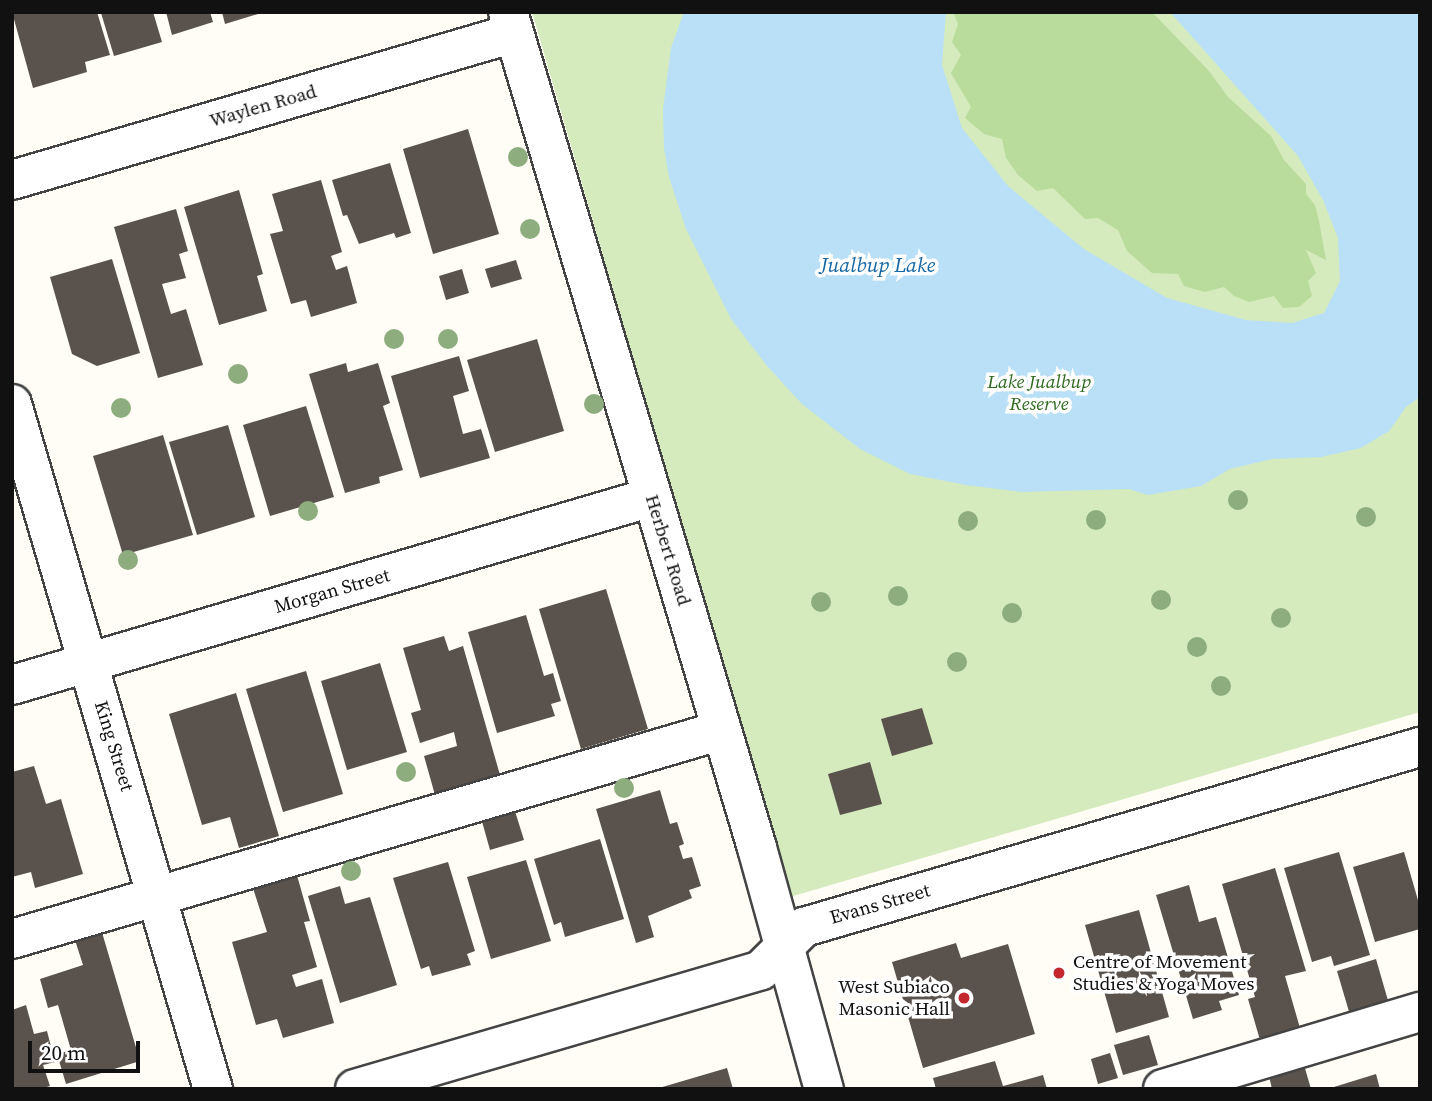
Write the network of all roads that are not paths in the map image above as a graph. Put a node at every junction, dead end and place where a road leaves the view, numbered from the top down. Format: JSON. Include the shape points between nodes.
{"nodes":[{"id":1,"x":511,"y":23,"type":"edge"},
{"id":2,"x":12,"y":180,"type":"edge"},
{"id":3,"x":12,"y":404,"type":"edge"},
{"id":4,"x":652,"y":497,"type":"junction"},
{"id":5,"x":90,"y":663,"type":"junction"},
{"id":6,"x":12,"y":685,"type":"edge"},
{"id":7,"x":722,"y":730,"type":"junction"},
{"id":8,"x":1420,"y":747,"type":"edge"},
{"id":9,"x":159,"y":896,"type":"junction"},
{"id":10,"x":12,"y":939,"type":"edge"},
{"id":11,"x":784,"y":947,"type":"junction"},
{"id":12,"x":1420,"y":1012,"type":"edge"},
{"id":13,"x":214,"y":1089,"type":"edge"},
{"id":14,"x":355,"y":1089,"type":"edge"},
{"id":15,"x":824,"y":1089,"type":"edge"},
{"id":16,"x":1163,"y":1089,"type":"edge"}],
"edges":[{"from":1,"to":2,"type":"street","name":"Waylen Road"},
{"from":1,"to":4,"type":"street","name":"Herbert Road"},
{"from":3,"to":5,"type":"street","name":"King Street"},
{"from":4,"to":5,"type":"street","name":"Morgan Street"},
{"from":4,"to":7,"type":"street","name":"Herbert Road"},
{"from":5,"to":6,"type":"street","name":"Morgan Street"},
{"from":5,"to":9,"type":"street","name":"King Street"},
{"from":7,"to":9,"type":"street"},
{"from":7,"to":11,"type":"street","name":"Herbert Road"},
{"from":8,"to":11,"type":"street","name":"Evans Street","via":[[812,924]]},
{"from":9,"to":10,"type":"street"},
{"from":9,"to":13,"type":"street","name":"King Street"},
{"from":11,"to":14,"type":"street","name":"Evans Street","via":[[761,970]]},
{"from":11,"to":15,"type":"street","name":"Herbert Road"},
{"from":12,"to":16,"type":"street"}]}
